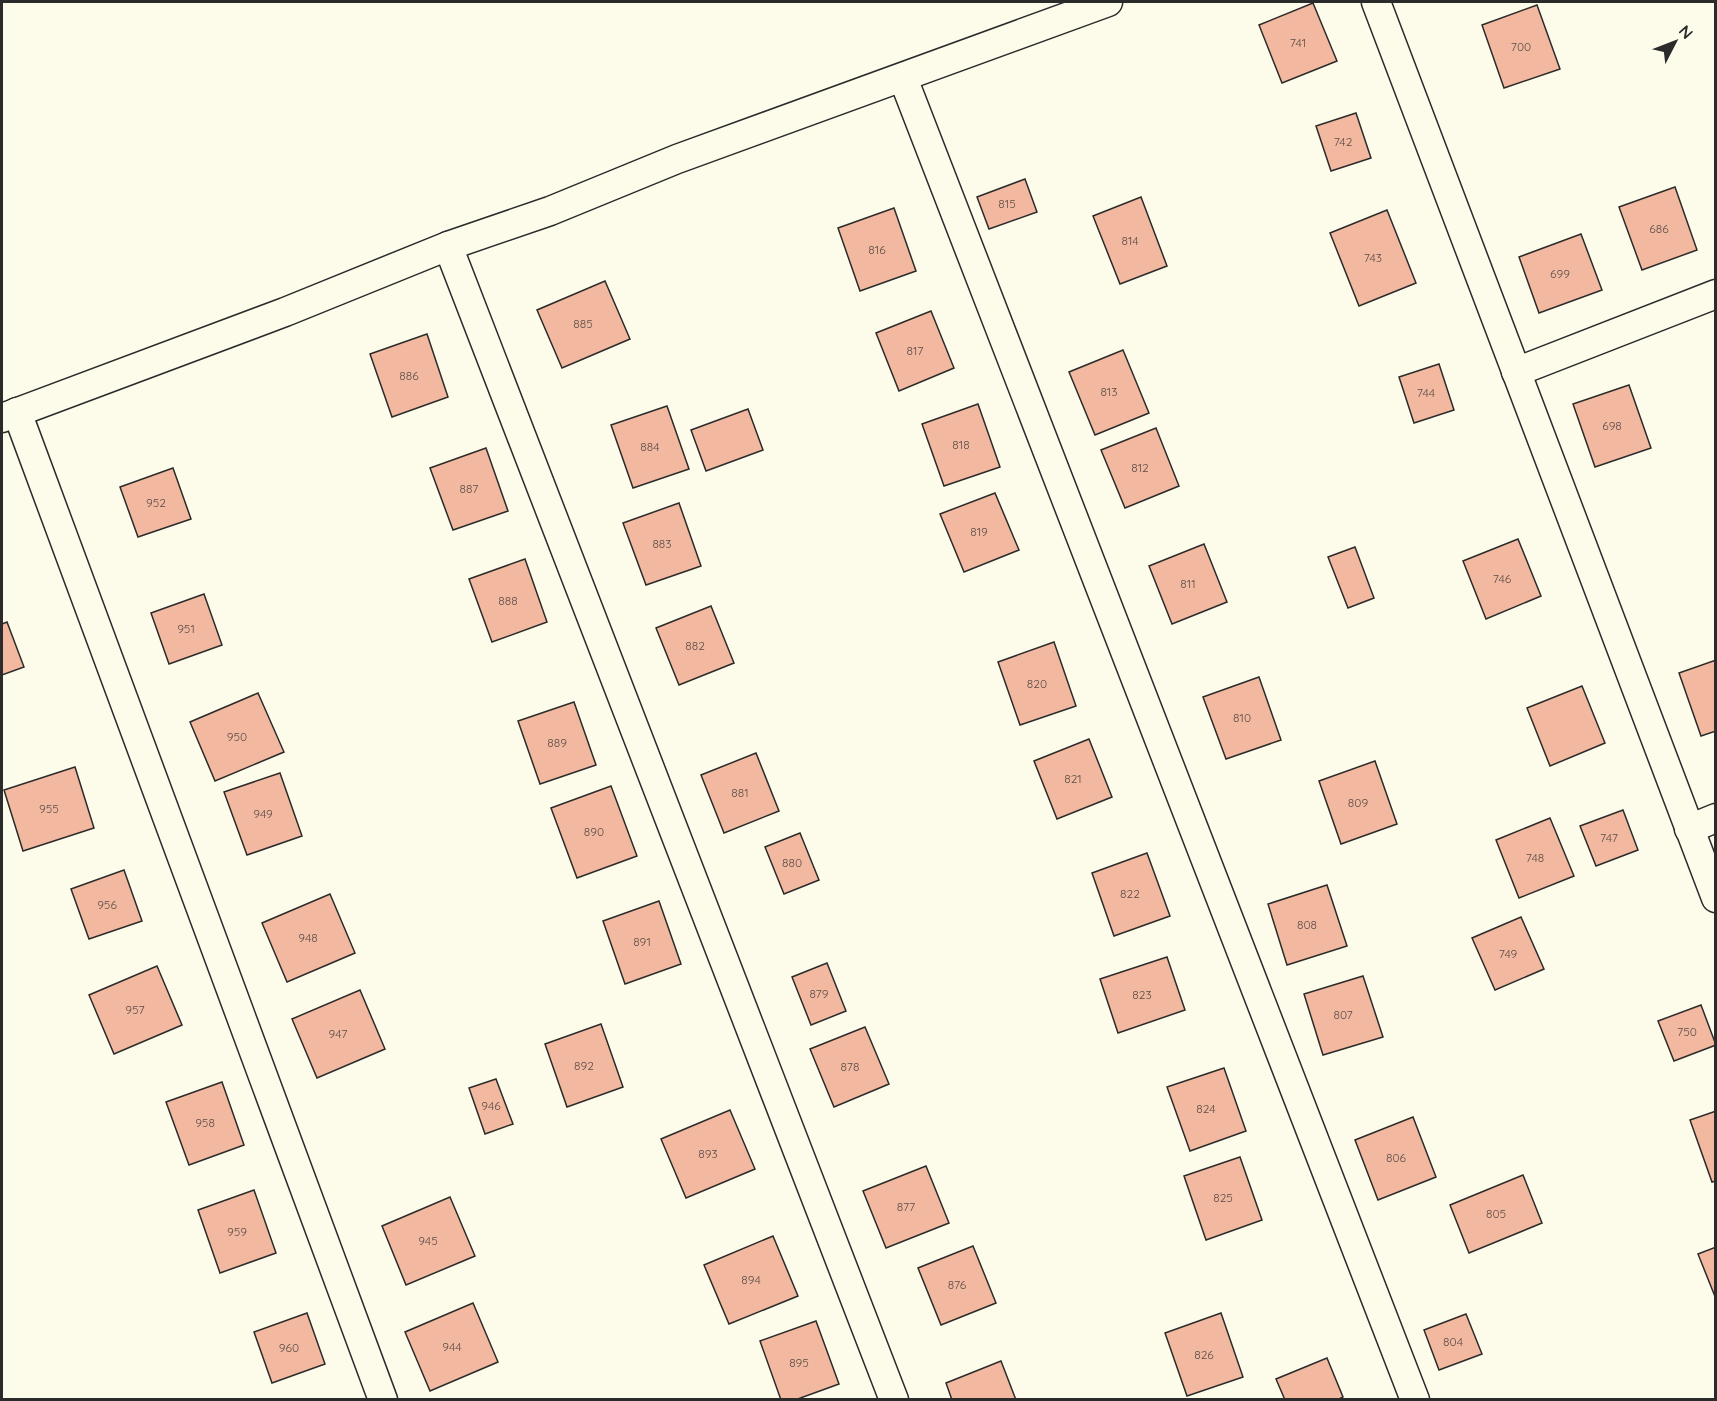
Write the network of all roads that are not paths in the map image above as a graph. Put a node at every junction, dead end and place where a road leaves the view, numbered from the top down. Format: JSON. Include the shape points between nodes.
{"nodes":[{"id":1,"x":1108,"y":2,"type":"edge"},
{"id":2,"x":1376,"y":2,"type":"edge"},
{"id":3,"x":903,"y":78,"type":"junction"},
{"id":4,"x":448,"y":246,"type":"junction"},
{"id":5,"x":1716,"y":294,"type":"edge"},
{"id":6,"x":1516,"y":372,"type":"junction"},
{"id":7,"x":9,"y":415,"type":"edge"},
{"id":8,"x":1716,"y":818,"type":"edge"},
{"id":9,"x":1689,"y":829,"type":"junction"},
{"id":10,"x":1716,"y":898,"type":"edge"},
{"id":11,"x":383,"y":1400,"type":"edge"},
{"id":12,"x":894,"y":1400,"type":"edge"},
{"id":13,"x":1415,"y":1400,"type":"edge"}],
"edges":[{"from":1,"to":3,"type":"street"},
{"from":2,"to":6,"type":"street"},
{"from":3,"to":4,"type":"street"},
{"from":3,"to":13,"type":"street"},
{"from":4,"to":7,"type":"street"},
{"from":4,"to":12,"type":"street"},
{"from":5,"to":6,"type":"street"},
{"from":6,"to":9,"type":"street"},
{"from":7,"to":11,"type":"street"},
{"from":8,"to":9,"type":"street"},
{"from":9,"to":10,"type":"street"}]}
